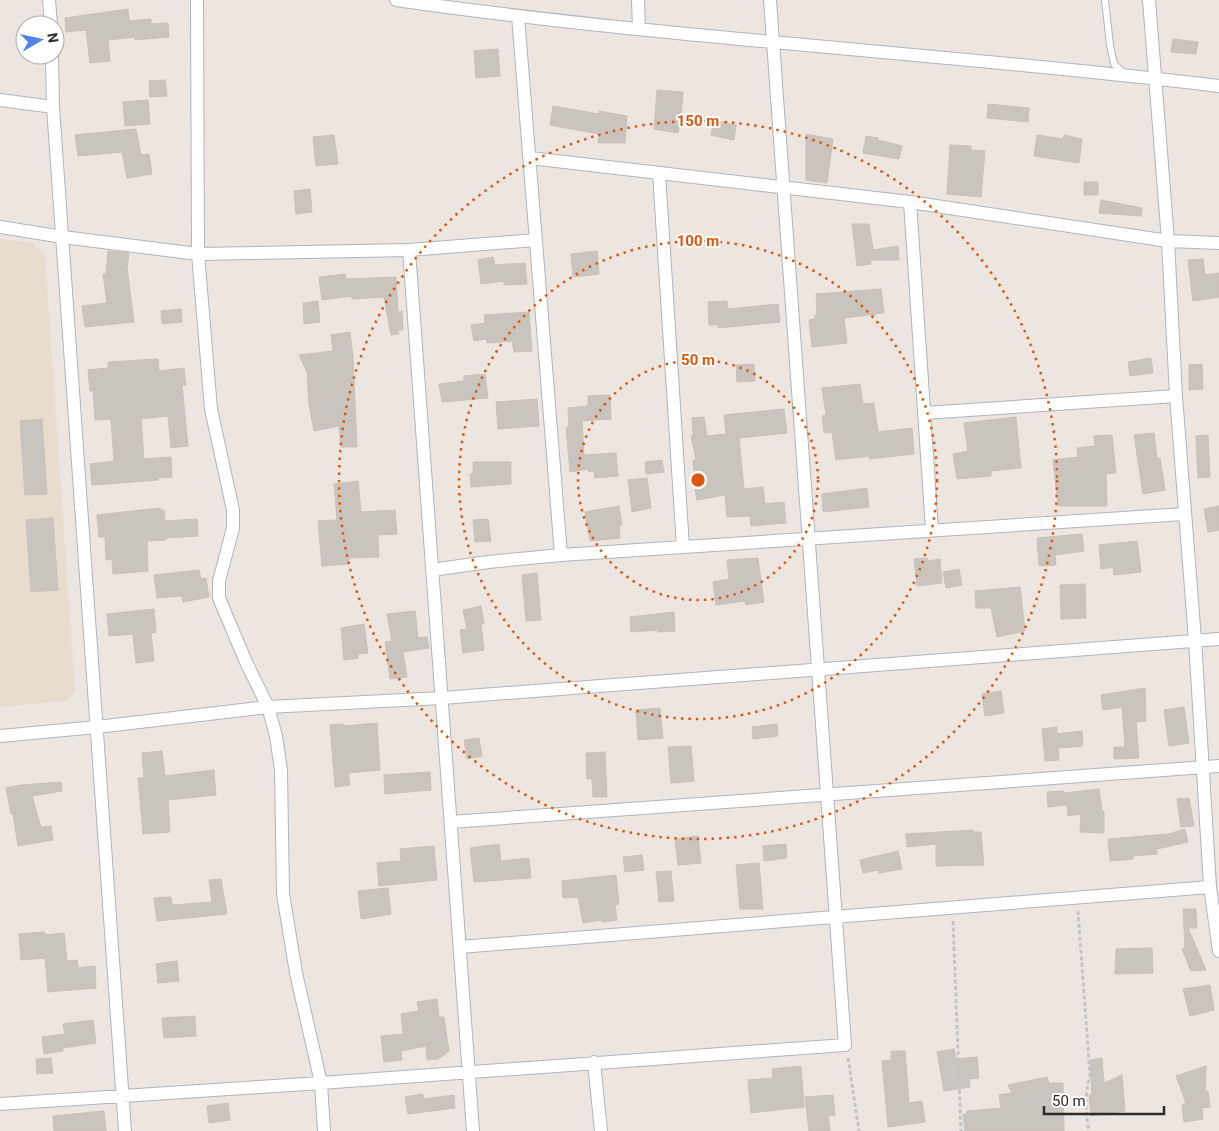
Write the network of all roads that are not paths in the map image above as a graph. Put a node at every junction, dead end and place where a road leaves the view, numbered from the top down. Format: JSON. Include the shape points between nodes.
{"nodes":[{"id":1,"x":49,"y":0,"type":"edge"},
{"id":2,"x":198,"y":0,"type":"edge"},
{"id":3,"x":396,"y":0,"type":"edge"},
{"id":4,"x":638,"y":0,"type":"edge"},
{"id":5,"x":770,"y":0,"type":"edge"},
{"id":6,"x":1105,"y":0,"type":"edge"},
{"id":7,"x":1149,"y":0,"type":"edge"},
{"id":8,"x":50,"y":15,"type":"edge"},
{"id":9,"x":518,"y":16,"type":"junction"},
{"id":10,"x":639,"y":29,"type":"junction"},
{"id":11,"x":773,"y":42,"type":"junction"},
{"id":12,"x":52,"y":65,"type":"edge"},
{"id":13,"x":1127,"y":75,"type":"junction"},
{"id":14,"x":1155,"y":78,"type":"junction"},
{"id":15,"x":1219,"y":86,"type":"edge"},
{"id":16,"x":0,"y":100,"type":"edge"},
{"id":17,"x":53,"y":107,"type":"junction"},
{"id":18,"x":530,"y":158,"type":"junction"},
{"id":19,"x":659,"y":173,"type":"junction"},
{"id":20,"x":784,"y":188,"type":"junction"},
{"id":21,"x":910,"y":202,"type":"junction"},
{"id":22,"x":0,"y":227,"type":"edge"},
{"id":23,"x":63,"y":237,"type":"junction"},
{"id":24,"x":536,"y":240,"type":"junction"},
{"id":25,"x":1168,"y":241,"type":"junction"},
{"id":26,"x":1219,"y":243,"type":"edge"},
{"id":27,"x":409,"y":250,"type":"junction"},
{"id":28,"x":198,"y":254,"type":"junction"},
{"id":29,"x":1176,"y":396,"type":"junction"},
{"id":30,"x":924,"y":413,"type":"junction"},
{"id":31,"x":1184,"y":514,"type":"junction"},
{"id":32,"x":932,"y":530,"type":"junction"},
{"id":33,"x":809,"y":538,"type":"junction"},
{"id":34,"x":683,"y":547,"type":"junction"},
{"id":35,"x":561,"y":555,"type":"junction"},
{"id":36,"x":432,"y":570,"type":"junction"},
{"id":37,"x":1219,"y":638,"type":"edge"},
{"id":38,"x":1195,"y":640,"type":"junction"},
{"id":39,"x":818,"y":670,"type":"junction"},
{"id":40,"x":442,"y":698,"type":"junction"},
{"id":41,"x":268,"y":707,"type":"junction"},
{"id":42,"x":97,"y":727,"type":"junction"},
{"id":43,"x":0,"y":736,"type":"edge"},
{"id":44,"x":1219,"y":766,"type":"edge"},
{"id":45,"x":1202,"y":767,"type":"junction"},
{"id":46,"x":828,"y":794,"type":"junction"},
{"id":47,"x":451,"y":822,"type":"junction"},
{"id":48,"x":1210,"y":888,"type":"junction"},
{"id":49,"x":836,"y":917,"type":"junction"},
{"id":50,"x":460,"y":947,"type":"junction"},
{"id":51,"x":1219,"y":951,"type":"edge"},
{"id":52,"x":594,"y":1062,"type":"junction"},
{"id":53,"x":469,"y":1071,"type":"junction"},
{"id":54,"x":321,"y":1083,"type":"junction"},
{"id":55,"x":122,"y":1095,"type":"junction"},
{"id":56,"x":0,"y":1104,"type":"edge"},
{"id":57,"x":125,"y":1131,"type":"edge"},
{"id":58,"x":324,"y":1131,"type":"edge"},
{"id":59,"x":473,"y":1131,"type":"edge"},
{"id":60,"x":601,"y":1131,"type":"edge"}],
"edges":[{"from":1,"to":8,"type":"street"},
{"from":2,"to":28,"type":"street"},
{"from":3,"to":9,"type":"street"},
{"from":4,"to":10,"type":"street"},
{"from":5,"to":11,"type":"street"},
{"from":6,"to":13,"type":"lane","via":[[1114,64]]},
{"from":7,"to":14,"type":"street"},
{"from":9,"to":10,"type":"street"},
{"from":9,"to":18,"type":"street"},
{"from":10,"to":11,"type":"street"},
{"from":11,"to":13,"type":"street"},
{"from":11,"to":20,"type":"street"},
{"from":12,"to":17,"type":"street"},
{"from":13,"to":14,"type":"street"},
{"from":14,"to":15,"type":"street"},
{"from":14,"to":25,"type":"street"},
{"from":16,"to":17,"type":"street"},
{"from":17,"to":23,"type":"street"},
{"from":18,"to":19,"type":"street"},
{"from":18,"to":24,"type":"street"},
{"from":19,"to":20,"type":"street"},
{"from":19,"to":34,"type":"street"},
{"from":20,"to":21,"type":"street"},
{"from":20,"to":33,"type":"street"},
{"from":21,"to":25,"type":"street"},
{"from":21,"to":30,"type":"street"},
{"from":22,"to":23,"type":"street"},
{"from":23,"to":28,"type":"street"},
{"from":23,"to":42,"type":"street"},
{"from":24,"to":27,"type":"street"},
{"from":24,"to":35,"type":"street"},
{"from":25,"to":26,"type":"street"},
{"from":25,"to":29,"type":"street"},
{"from":27,"to":28,"type":"street"},
{"from":27,"to":36,"type":"street"},
{"from":28,"to":41,"type":"street","via":[[211,409],[234,510],[233,528],[218,582],[219,598]]},
{"from":29,"to":30,"type":"street"},
{"from":29,"to":31,"type":"street"},
{"from":30,"to":32,"type":"street"},
{"from":31,"to":32,"type":"street"},
{"from":31,"to":38,"type":"street"},
{"from":32,"to":33,"type":"street"},
{"from":33,"to":34,"type":"street"},
{"from":33,"to":39,"type":"street"},
{"from":34,"to":35,"type":"street"},
{"from":35,"to":36,"type":"street"},
{"from":36,"to":40,"type":"street"},
{"from":37,"to":38,"type":"street"},
{"from":38,"to":39,"type":"street"},
{"from":38,"to":45,"type":"street"},
{"from":39,"to":40,"type":"street"},
{"from":39,"to":46,"type":"street"},
{"from":40,"to":41,"type":"street"},
{"from":40,"to":47,"type":"street"},
{"from":41,"to":42,"type":"street"},
{"from":41,"to":54,"type":"street","via":[[281,770],[283,894],[296,973]]},
{"from":42,"to":43,"type":"street"},
{"from":42,"to":55,"type":"street"},
{"from":44,"to":45,"type":"street"},
{"from":45,"to":46,"type":"street"},
{"from":45,"to":48,"type":"street"},
{"from":46,"to":47,"type":"street"},
{"from":46,"to":49,"type":"street"},
{"from":47,"to":50,"type":"street"},
{"from":48,"to":49,"type":"street"},
{"from":48,"to":51,"type":"street"},
{"from":49,"to":50,"type":"street"},
{"from":49,"to":52,"type":"street","via":[[846,1045]]},
{"from":50,"to":53,"type":"street"},
{"from":52,"to":53,"type":"street"},
{"from":52,"to":60,"type":"street"},
{"from":53,"to":54,"type":"street"},
{"from":53,"to":59,"type":"street"},
{"from":54,"to":55,"type":"street"},
{"from":54,"to":58,"type":"street"},
{"from":55,"to":56,"type":"street"},
{"from":55,"to":57,"type":"street"}]}
